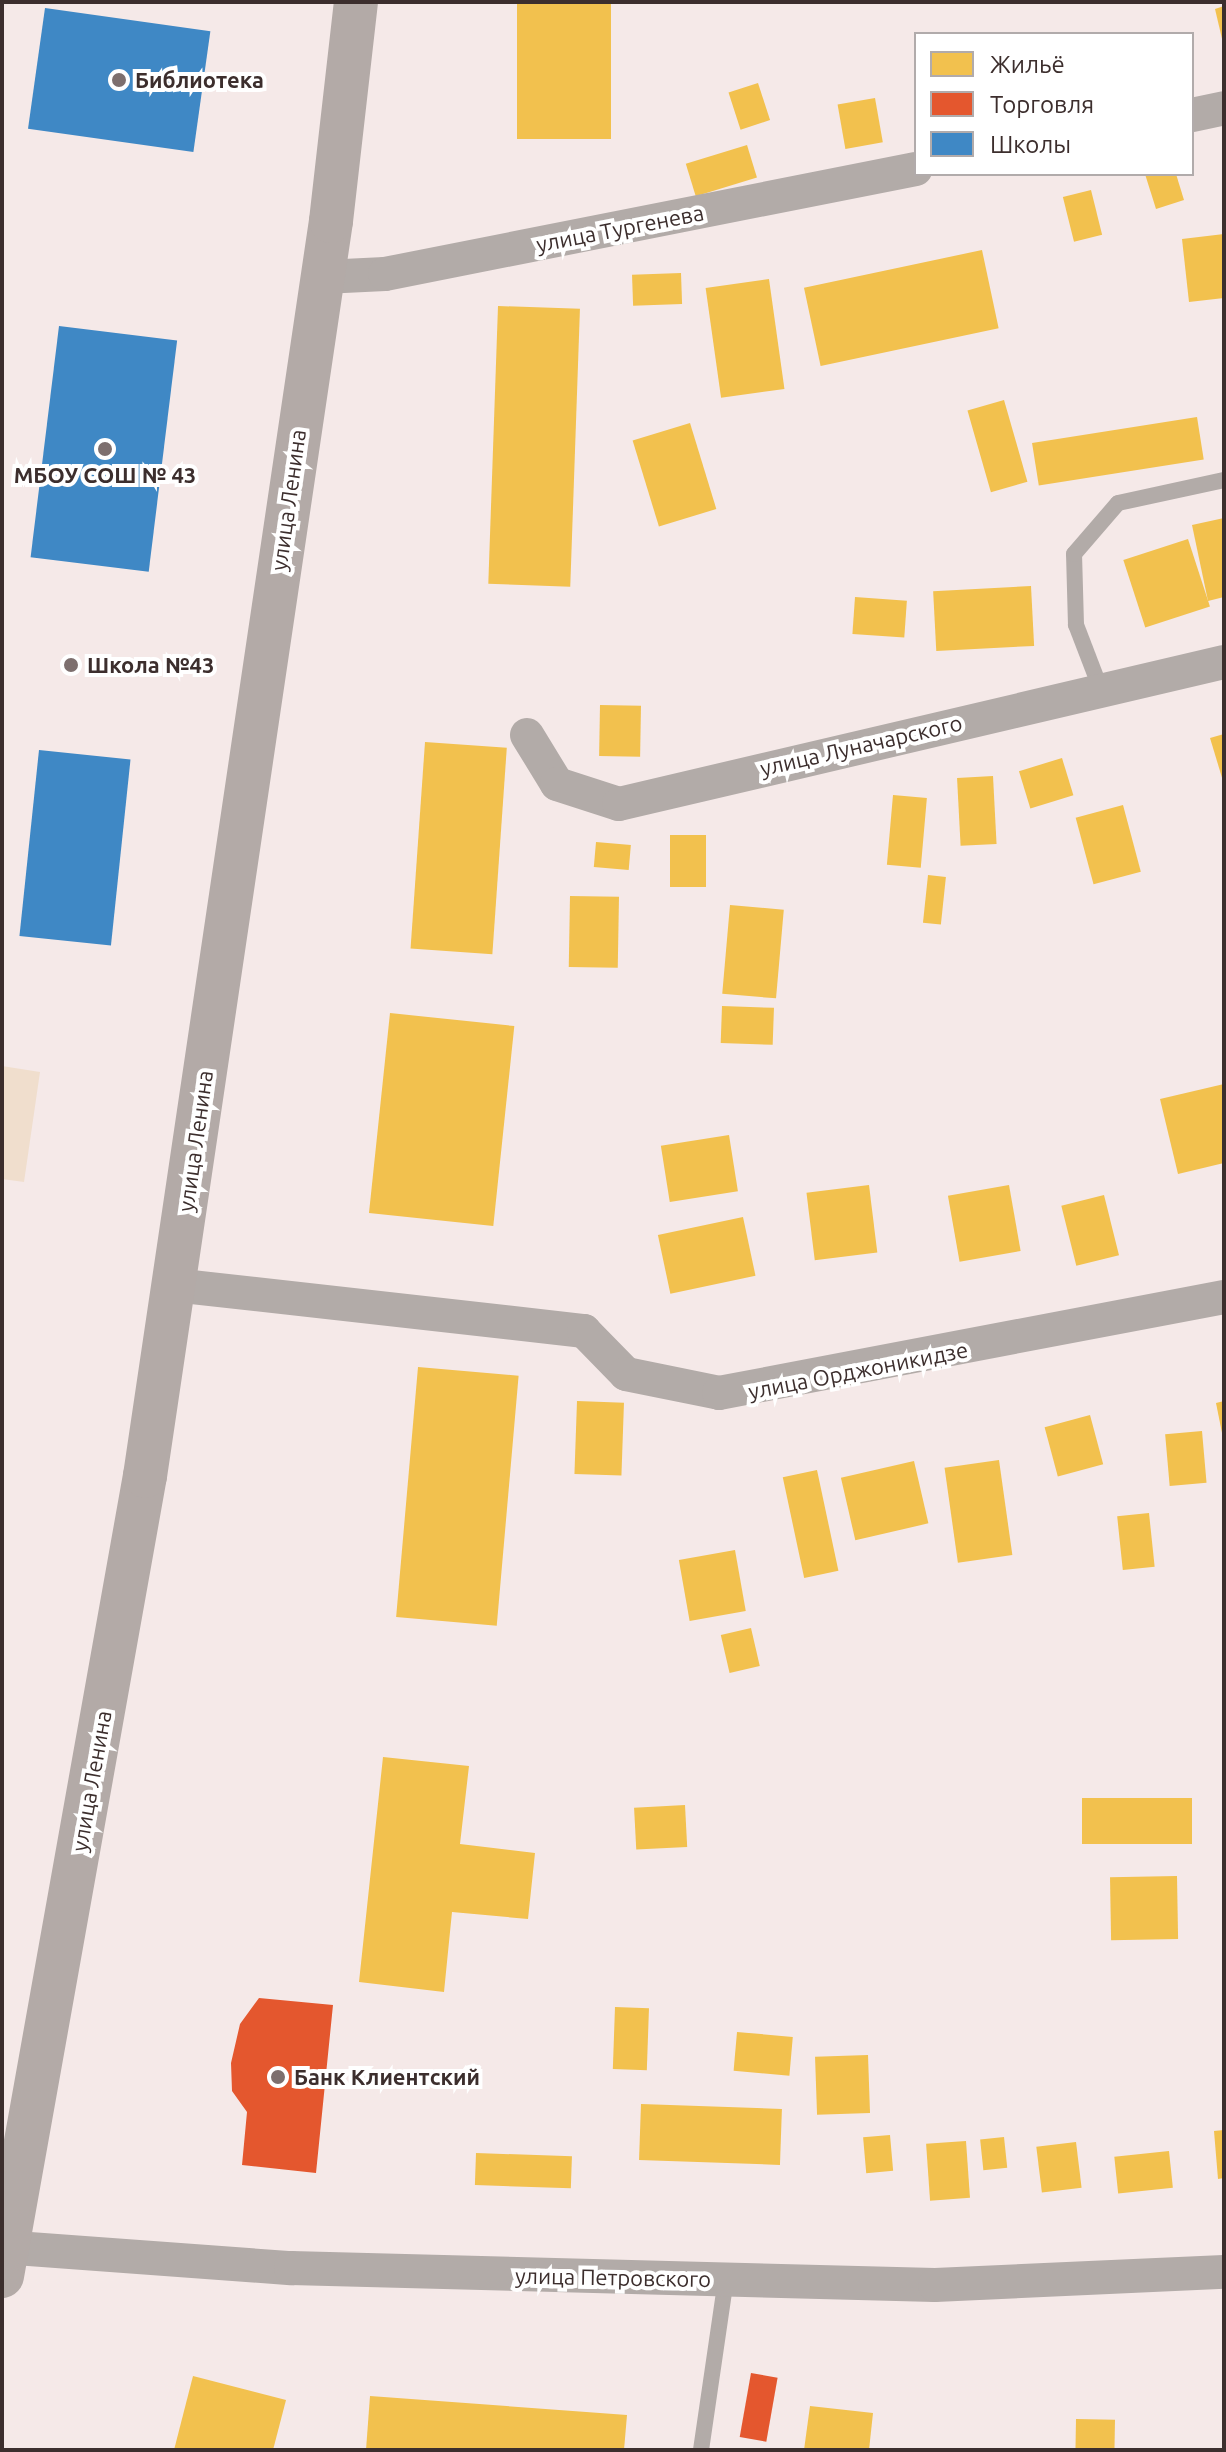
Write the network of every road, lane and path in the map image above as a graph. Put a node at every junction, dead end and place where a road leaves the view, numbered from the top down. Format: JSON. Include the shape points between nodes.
{"nodes":[{"id":1,"x":356,"y":2,"type":"edge"},
{"id":2,"x":1224,"y":108,"type":"edge"},
{"id":3,"x":1194,"y":115,"type":"edge"},
{"id":4,"x":914,"y":169,"type":"edge"},
{"id":5,"x":323,"y":277,"type":"junction"},
{"id":6,"x":1224,"y":480,"type":"edge"},
{"id":7,"x":1224,"y":662,"type":"edge"},
{"id":8,"x":1101,"y":690,"type":"junction"},
{"id":9,"x":527,"y":735,"type":"dead end"},
{"id":10,"x":174,"y":1285,"type":"junction"},
{"id":11,"x":1224,"y":1297,"type":"edge"},
{"id":12,"x":4,"y":2257,"type":"edge"},
{"id":13,"x":1224,"y":2272,"type":"edge"},
{"id":14,"x":726,"y":2279,"type":"junction"},
{"id":15,"x":701,"y":2450,"type":"edge"}],
"edges":[{"from":1,"to":5,"type":"street","name":"улица Ленина"},
{"from":2,"to":3,"type":"street"},
{"from":4,"to":5,"type":"street","name":"улица Тургенева","via":[[385,274]]},
{"from":5,"to":10,"type":"street","name":"улица Ленина"},
{"from":6,"to":8,"type":"lane","via":[[1118,503],[1074,554],[1076,625]]},
{"from":7,"to":8,"type":"street","name":"улица Луначарского"},
{"from":8,"to":9,"type":"street","name":"улица Луначарского","via":[[619,804],[557,784]]},
{"from":10,"to":11,"type":"street","name":"улица Орджоникидзе","via":[[584,1331],[626,1374],[719,1393]]},
{"from":10,"to":12,"type":"street","name":"улица Ленина"},
{"from":12,"to":14,"type":"street","name":"улица Петровского"},
{"from":13,"to":14,"type":"street","name":"улица Петровского","via":[[935,2285]]},
{"from":14,"to":15,"type":"lane"}]}
